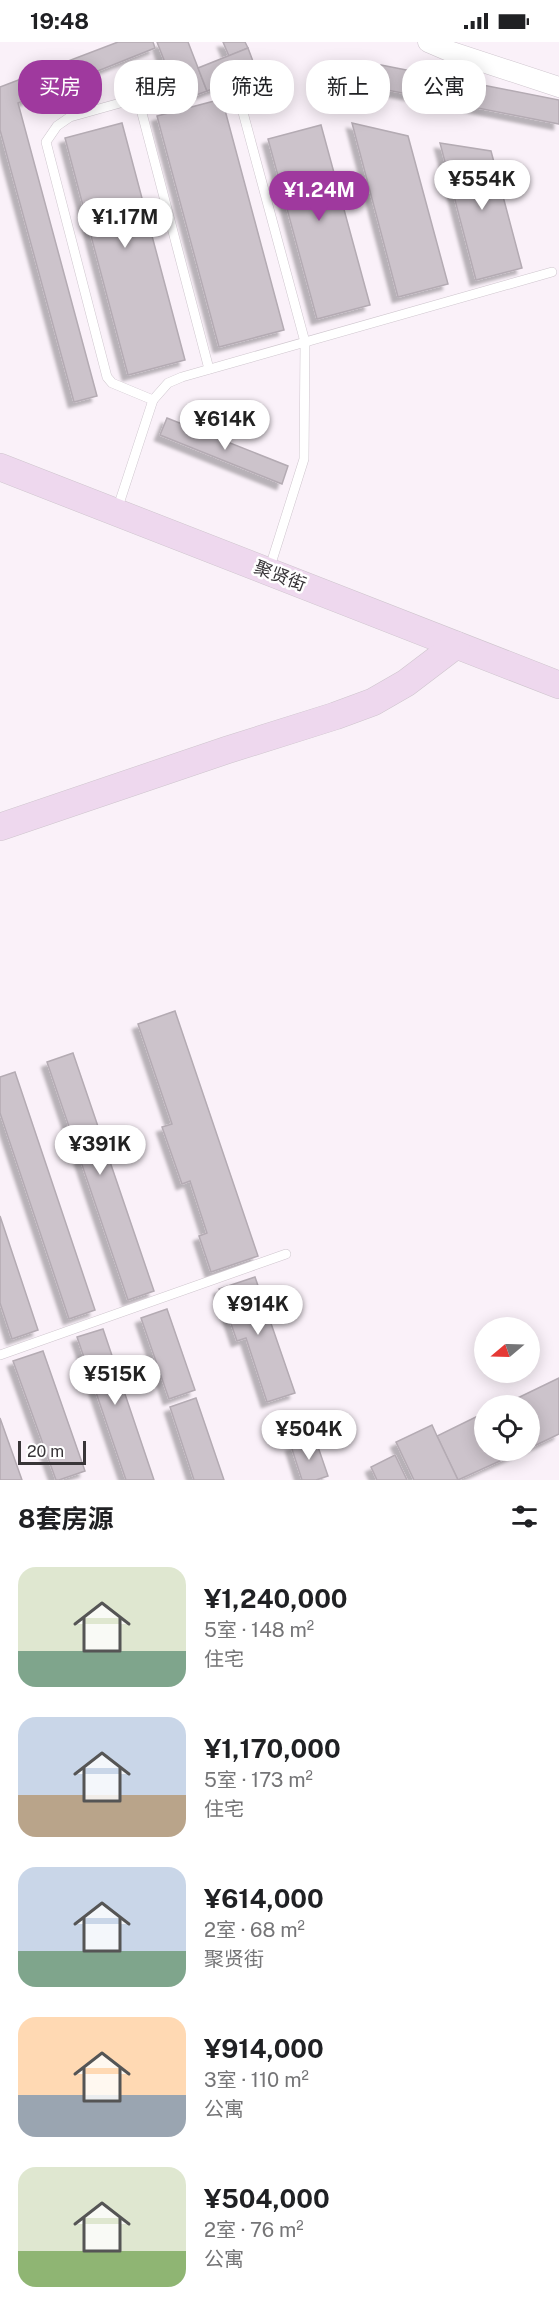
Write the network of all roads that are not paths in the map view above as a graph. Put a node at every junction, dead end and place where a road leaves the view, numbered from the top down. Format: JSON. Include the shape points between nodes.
{"nodes":[{"id":1,"x":428,"y":42,"type":"edge"},
{"id":2,"x":559,"y":87,"type":"edge"},
{"id":3,"x":243,"y":114,"type":"edge"},
{"id":4,"x":552,"y":272,"type":"dead end"},
{"id":5,"x":304,"y":342,"type":"junction"},
{"id":6,"x":209,"y":369,"type":"junction"},
{"id":7,"x":153,"y":400,"type":"junction"},
{"id":8,"x":0,"y":467,"type":"edge"},
{"id":9,"x":116,"y":513,"type":"junction"},
{"id":10,"x":269,"y":572,"type":"junction"},
{"id":11,"x":456,"y":645,"type":"junction"},
{"id":12,"x":559,"y":685,"type":"edge"},
{"id":13,"x":0,"y":826,"type":"edge"},
{"id":14,"x":286,"y":1254,"type":"dead end"},
{"id":15,"x":0,"y":1355,"type":"edge"}],
"edges":[{"from":1,"to":2,"type":"street"},
{"from":3,"to":5,"type":"lane"},
{"from":4,"to":5,"type":"lane"},
{"from":5,"to":6,"type":"lane"},
{"from":5,"to":10,"type":"lane","via":[[304,459]]},
{"from":6,"to":7,"type":"lane","via":[[168,383]]},
{"from":6,"to":7,"type":"lane","via":[[138,98],[70,117],[57,126],[46,142],[107,377]]},
{"from":7,"to":9,"type":"lane"},
{"from":8,"to":9,"type":"main road","name":"聚贤街"},
{"from":9,"to":10,"type":"main road","name":"聚贤街"},
{"from":10,"to":11,"type":"main road","name":"聚贤街"},
{"from":11,"to":12,"type":"main road","name":"聚贤街"},
{"from":11,"to":13,"type":"main road","via":[[406,684],[374,702]]},
{"from":14,"to":15,"type":"lane"}]}
